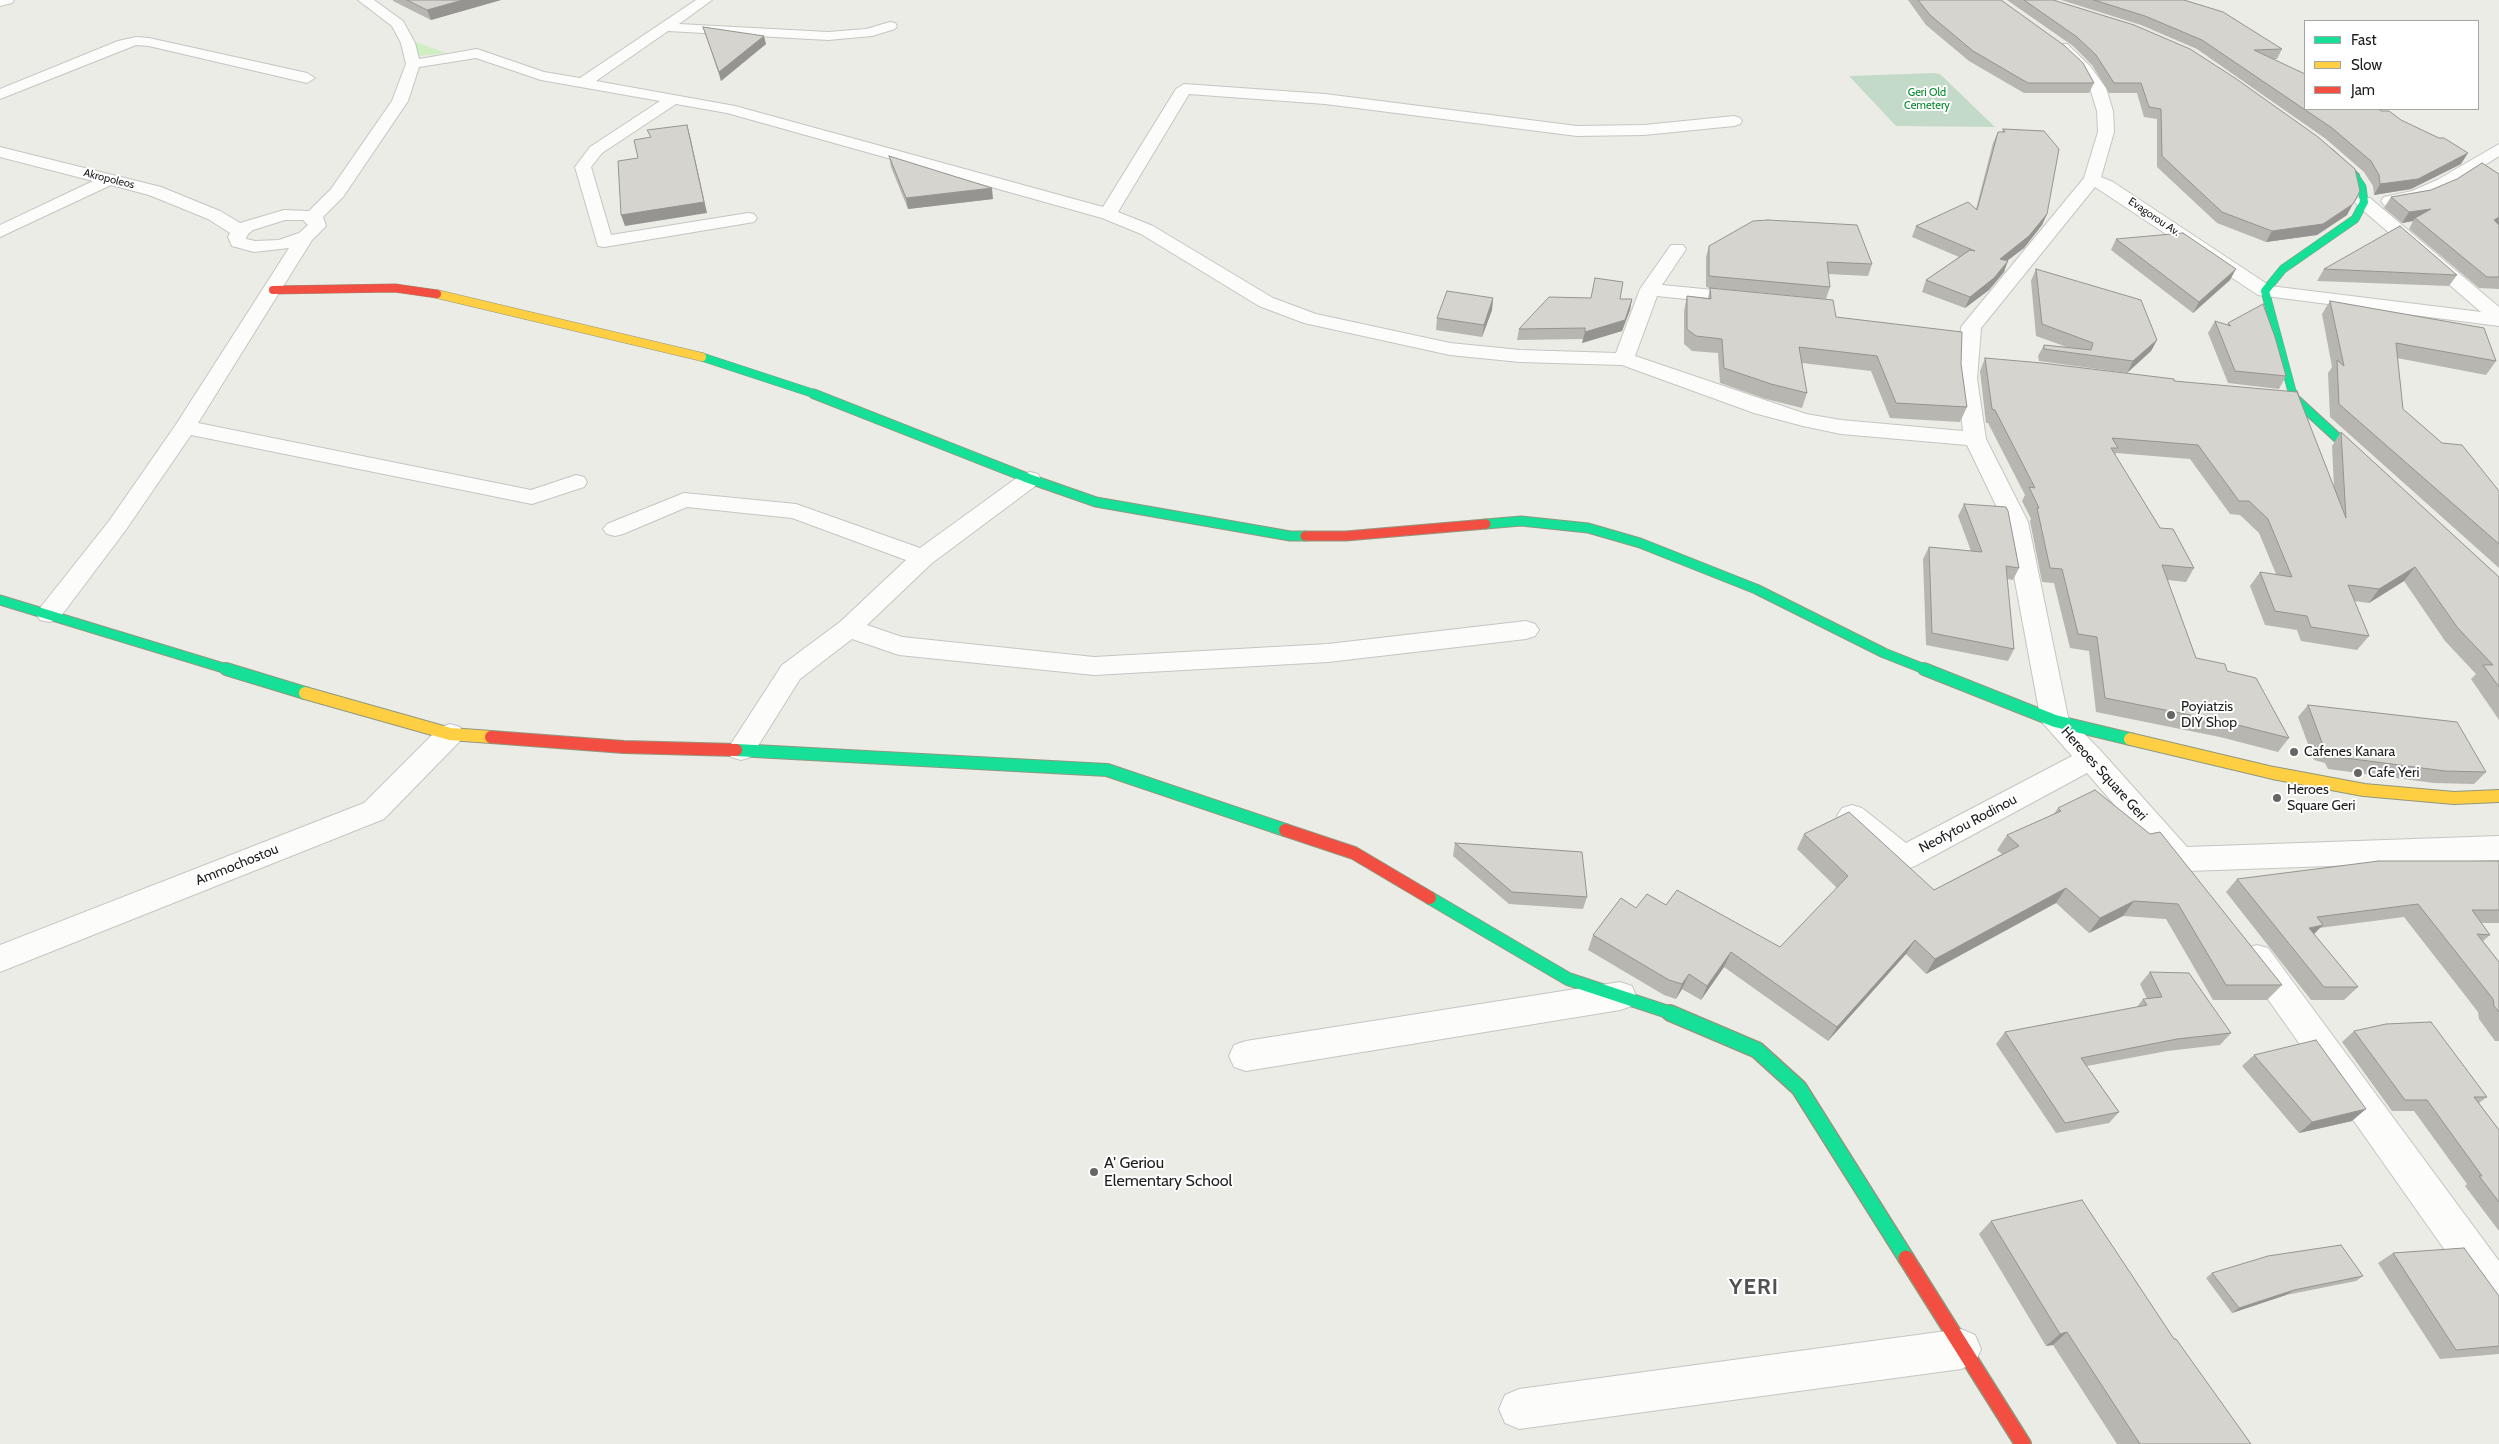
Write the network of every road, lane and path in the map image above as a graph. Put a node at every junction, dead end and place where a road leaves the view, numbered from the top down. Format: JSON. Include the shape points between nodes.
{"nodes":[{"id":1,"x":7,"y":0,"type":"edge"},
{"id":2,"x":365,"y":0,"type":"edge"},
{"id":3,"x":705,"y":0,"type":"edge"},
{"id":4,"x":0,"y":2,"type":"edge"},
{"id":5,"x":890,"y":26,"type":"dead end"},
{"id":6,"x":662,"y":27,"type":"junction"},
{"id":7,"x":2052,"y":40,"type":"edge"},
{"id":8,"x":413,"y":64,"type":"junction"},
{"id":9,"x":306,"y":78,"type":"dead end"},
{"id":10,"x":583,"y":83,"type":"junction"},
{"id":11,"x":0,"y":94,"type":"edge"},
{"id":12,"x":674,"y":99,"type":"junction"},
{"id":13,"x":1734,"y":121,"type":"dead end"},
{"id":14,"x":2319,"y":143,"type":"edge"},
{"id":15,"x":2499,"y":149,"type":"edge"},
{"id":16,"x":0,"y":152,"type":"edge"},
{"id":17,"x":110,"y":179,"type":"junction"},
{"id":18,"x":2092,"y":179,"type":"junction"},
{"id":19,"x":337,"y":193,"type":"junction"},
{"id":20,"x":2364,"y":202,"type":"junction"},
{"id":21,"x":284,"y":214,"type":"junction"},
{"id":22,"x":1108,"y":214,"type":"junction"},
{"id":23,"x":214,"y":215,"type":"junction"},
{"id":24,"x":313,"y":217,"type":"junction"},
{"id":25,"x":748,"y":218,"type":"dead end"},
{"id":26,"x":259,"y":220,"type":"junction"},
{"id":27,"x":240,"y":231,"type":"junction"},
{"id":28,"x":0,"y":232,"type":"edge"},
{"id":29,"x":304,"y":236,"type":"junction"},
{"id":30,"x":262,"y":247,"type":"junction"},
{"id":31,"x":1676,"y":249,"type":"dead end"},
{"id":32,"x":276,"y":286,"type":"junction"},
{"id":33,"x":1650,"y":289,"type":"junction"},
{"id":34,"x":2265,"y":291,"type":"junction"},
{"id":35,"x":1759,"y":300,"type":"edge"},
{"id":36,"x":2499,"y":319,"type":"edge"},
{"id":37,"x":1624,"y":359,"type":"junction"},
{"id":38,"x":185,"y":427,"type":"junction"},
{"id":39,"x":1975,"y":439,"type":"junction"},
{"id":40,"x":2377,"y":474,"type":"edge"},
{"id":41,"x":1030,"y":479,"type":"junction"},
{"id":42,"x":576,"y":482,"type":"dead end"},
{"id":43,"x":616,"y":529,"type":"dead end"},
{"id":44,"x":923,"y":558,"type":"junction"},
{"id":45,"x":0,"y":600,"type":"edge"},
{"id":46,"x":49,"y":614,"type":"junction"},
{"id":47,"x":849,"y":628,"type":"junction"},
{"id":48,"x":1526,"y":630,"type":"dead end"},
{"id":49,"x":2055,"y":721,"type":"junction"},
{"id":50,"x":450,"y":734,"type":"junction"},
{"id":51,"x":741,"y":750,"type":"junction"},
{"id":52,"x":2091,"y":758,"type":"junction"},
{"id":53,"x":2499,"y":796,"type":"edge"},
{"id":54,"x":1852,"y":816,"type":"edge"},
{"id":55,"x":2499,"y":848,"type":"edge"},
{"id":56,"x":2180,"y":859,"type":"junction"},
{"id":57,"x":2204,"y":889,"type":"edge"},
{"id":58,"x":2242,"y":938,"type":"edge"},
{"id":59,"x":0,"y":960,"type":"edge"},
{"id":60,"x":1620,"y":996,"type":"junction"},
{"id":61,"x":1246,"y":1056,"type":"dead end"},
{"id":62,"x":2499,"y":1293,"type":"edge"},
{"id":63,"x":1961,"y":1349,"type":"junction"},
{"id":64,"x":1519,"y":1410,"type":"dead end"},
{"id":65,"x":2023,"y":1444,"type":"edge"}],
"edges":[{"from":1,"to":4,"type":"street"},
{"from":2,"to":8,"type":"street","via":[[398,24],[408,43]]},
{"from":3,"to":6,"type":"street"},
{"from":5,"to":6,"type":"street","via":[[867,33],[828,36]]},
{"from":6,"to":10,"type":"street"},
{"from":7,"to":18,"type":"street","via":[[2086,69],[2098,88],[2106,111],[2106,132]]},
{"from":8,"to":10,"type":"street","via":[[477,53],[541,76]]},
{"from":8,"to":19,"type":"street","via":[[400,101]]},
{"from":9,"to":11,"type":"street","via":[[136,41]]},
{"from":10,"to":12,"type":"street"},
{"from":12,"to":22,"type":"street","via":[[729,109]]},
{"from":12,"to":25,"type":"street","via":[[596,150],[583,167],[604,242]]},
{"from":13,"to":22,"type":"street","via":[[1644,130],[1577,131],[1325,99],[1184,89]]},
{"from":14,"to":20,"type":"street","via":[[2357,177]]},
{"from":15,"to":20,"type":"street","via":[[2443,184],[2418,194],[2390,201]]},
{"from":16,"to":17,"type":"street","name":"Akropoleos"},
{"from":17,"to":23,"type":"street","name":"Akropoleos","via":[[169,196]]},
{"from":17,"to":28,"type":"street"},
{"from":18,"to":34,"type":"street","name":"Evagorou Av."},
{"from":18,"to":39,"type":"street","via":[[1971,327],[1976,358],[1966,379]]},
{"from":19,"to":21,"type":"street"},
{"from":19,"to":24,"type":"street"},
{"from":20,"to":34,"type":"street","via":[[2355,218],[2283,269]]},
{"from":20,"to":36,"type":"street"},
{"from":21,"to":24,"type":"street"},
{"from":21,"to":26,"type":"street"},
{"from":22,"to":37,"type":"street","via":[[1147,230],[1266,302],[1311,319],[1450,349],[1520,356]]},
{"from":23,"to":26,"type":"street"},
{"from":23,"to":27,"type":"street"},
{"from":24,"to":29,"type":"street","via":[[317,221],[316,226]]},
{"from":26,"to":27,"type":"street"},
{"from":27,"to":30,"type":"street","via":[[238,242],[244,246]]},
{"from":29,"to":30,"type":"street","via":[[281,245]]},
{"from":29,"to":32,"type":"street"},
{"from":30,"to":32,"type":"street"},
{"from":31,"to":33,"type":"street"},
{"from":32,"to":38,"type":"street"},
{"from":32,"to":41,"type":"street","via":[[395,288],[446,296],[649,342],[714,360],[844,404]]},
{"from":33,"to":35,"type":"street"},
{"from":33,"to":37,"type":"street"},
{"from":34,"to":36,"type":"street"},
{"from":34,"to":40,"type":"street","via":[[2285,397]]},
{"from":37,"to":39,"type":"street","via":[[1803,420],[1841,427]]},
{"from":38,"to":42,"type":"street","via":[[532,497]]},
{"from":38,"to":46,"type":"street","via":[[117,526]]},
{"from":39,"to":49,"type":"street","via":[[2016,522]]},
{"from":41,"to":44,"type":"street"},
{"from":41,"to":49,"type":"street","via":[[1096,502],[1290,536],[1346,536],[1521,521],[1588,528],[1640,543],[1756,589],[1884,653]]},
{"from":43,"to":44,"type":"street","via":[[684,500],[796,510]]},
{"from":44,"to":47,"type":"street"},
{"from":45,"to":46,"type":"street"},
{"from":46,"to":50,"type":"street"},
{"from":47,"to":48,"type":"street","via":[[899,646],[1094,666],[1328,653]]},
{"from":47,"to":51,"type":"street","via":[[791,672]]},
{"from":49,"to":52,"type":"street","name":"Hereoes Square Geri"},
{"from":49,"to":53,"type":"street","name":"Hereoes Square Geri","via":[[2274,773],[2364,790],[2454,798]]},
{"from":50,"to":51,"type":"street","via":[[624,747]]},
{"from":50,"to":59,"type":"street","name":"Ammochostou","via":[[374,811]]},
{"from":51,"to":60,"type":"street","via":[[1107,770],[1354,853],[1568,979]]},
{"from":52,"to":54,"type":"street","name":"Neofytou Rodinou","via":[[1904,858]]},
{"from":52,"to":56,"type":"street","name":"Hereoes Square Geri"},
{"from":55,"to":56,"type":"street"},
{"from":56,"to":57,"type":"street","name":"Hereoes Square Geri"},
{"from":58,"to":62,"type":"street"},
{"from":60,"to":61,"type":"street"},
{"from":60,"to":63,"type":"street","via":[[1680,1016],[1756,1050],[1799,1088]]},
{"from":63,"to":64,"type":"street"},
{"from":63,"to":65,"type":"street"}]}
